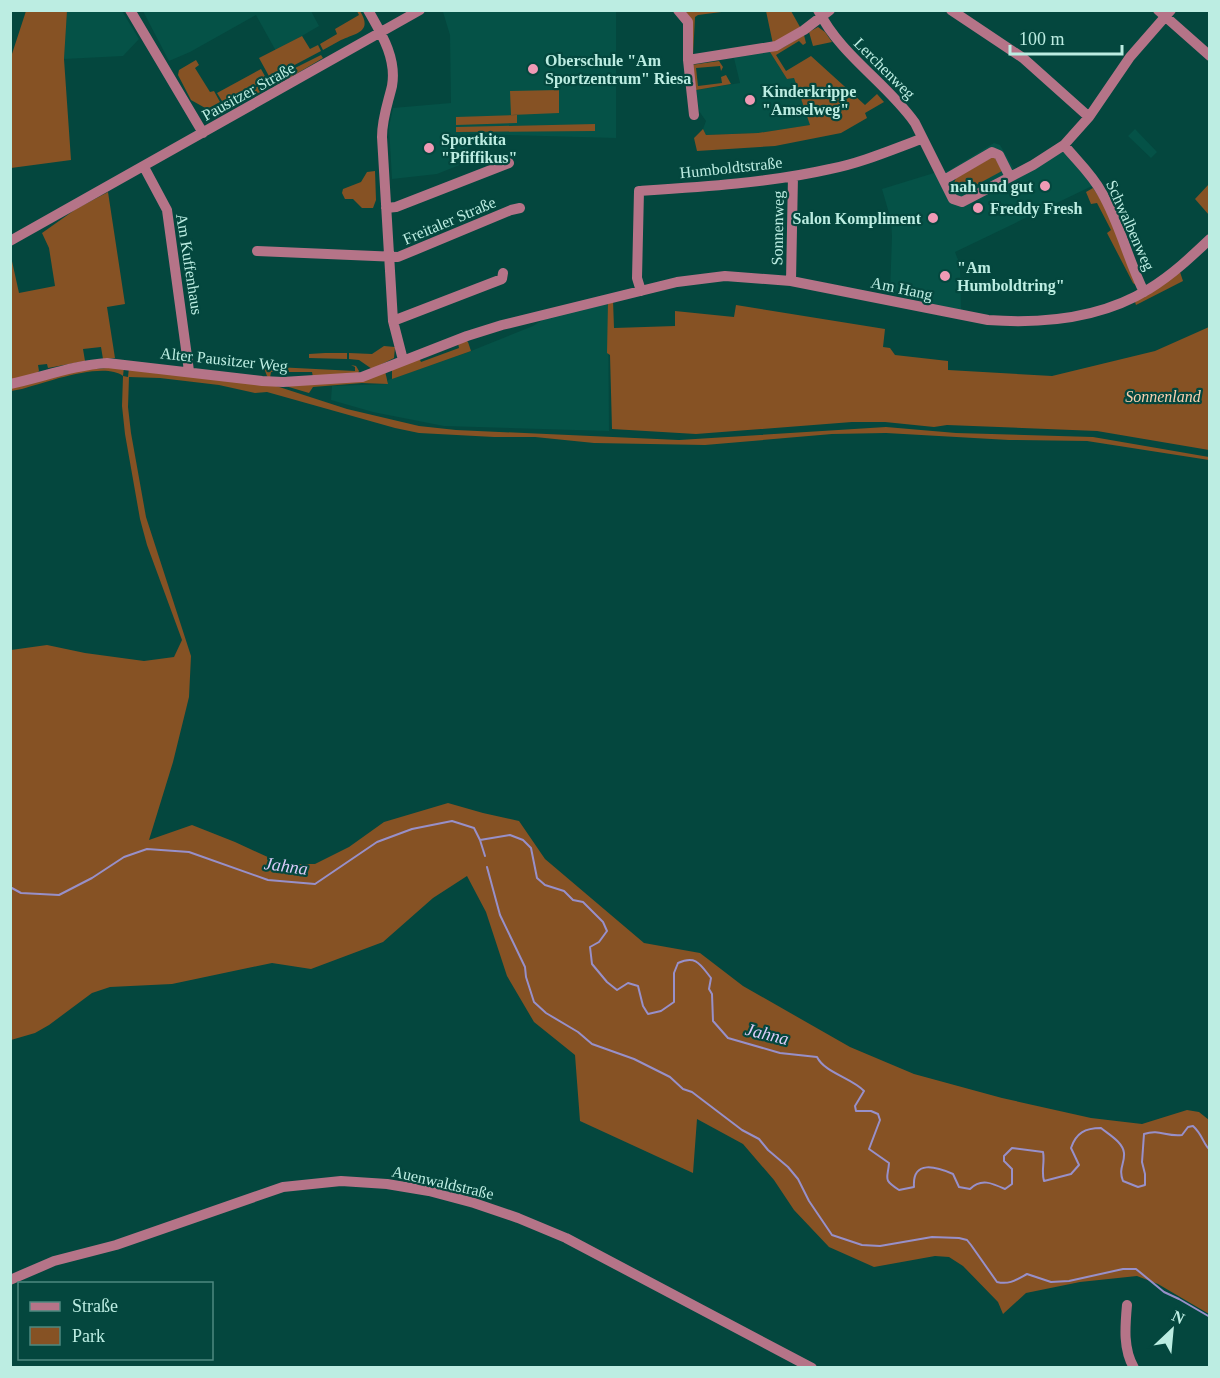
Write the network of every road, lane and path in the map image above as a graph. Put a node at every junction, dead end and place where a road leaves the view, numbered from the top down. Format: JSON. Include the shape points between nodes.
{"nodes":[{"id":1,"x":130,"y":10,"type":"edge"},
{"id":2,"x":368,"y":10,"type":"edge"},
{"id":3,"x":420,"y":10,"type":"edge"},
{"id":4,"x":678,"y":10,"type":"edge"},
{"id":5,"x":951,"y":10,"type":"edge"},
{"id":6,"x":823,"y":13,"type":"edge"},
{"id":7,"x":1165,"y":13,"type":"edge"},
{"id":8,"x":381,"y":32,"type":"junction"},
{"id":9,"x":1209,"y":56,"type":"edge"},
{"id":10,"x":688,"y":60,"type":"junction"},
{"id":11,"x":694,"y":116,"type":"dead end"},
{"id":12,"x":1089,"y":117,"type":"junction"},
{"id":13,"x":203,"y":133,"type":"junction"},
{"id":14,"x":921,"y":139,"type":"junction"},
{"id":15,"x":1064,"y":145,"type":"junction"},
{"id":16,"x":509,"y":163,"type":"dead end"},
{"id":17,"x":144,"y":167,"type":"junction"},
{"id":18,"x":793,"y":176,"type":"junction"},
{"id":19,"x":1007,"y":179,"type":"junction"},
{"id":20,"x":944,"y":180,"type":"junction"},
{"id":21,"x":520,"y":207,"type":"dead end"},
{"id":22,"x":386,"y":208,"type":"junction"},
{"id":23,"x":1209,"y":238,"type":"edge"},
{"id":24,"x":10,"y":241,"type":"edge"},
{"id":25,"x":257,"y":251,"type":"dead end"},
{"id":26,"x":389,"y":256,"type":"junction"},
{"id":27,"x":503,"y":273,"type":"dead end"},
{"id":28,"x":791,"y":281,"type":"junction"},
{"id":29,"x":641,"y":291,"type":"junction"},
{"id":30,"x":1144,"y":292,"type":"junction"},
{"id":31,"x":569,"y":309,"type":"joint"},
{"id":32,"x":393,"y":321,"type":"junction"},
{"id":33,"x":403,"y":360,"type":"junction"},
{"id":34,"x":189,"y":371,"type":"junction"},
{"id":35,"x":10,"y":384,"type":"edge"},
{"id":36,"x":10,"y":1280,"type":"edge"},
{"id":37,"x":1127,"y":1305,"type":"dead end"},
{"id":38,"x":812,"y":1368,"type":"edge"},
{"id":39,"x":1134,"y":1368,"type":"edge"}],
"edges":[{"from":1,"to":13,"type":"street"},
{"from":2,"to":8,"type":"street","name":"Freitaler Straße"},
{"from":3,"to":8,"type":"street","name":"Pausitzer Straße"},
{"from":4,"to":10,"type":"street","via":[[688,22]]},
{"from":5,"to":12,"type":"street","via":[[1015,52]]},
{"from":6,"to":10,"type":"street","via":[[776,46]]},
{"from":6,"to":14,"type":"street","name":"Lerchenweg","via":[[845,50],[900,103]]},
{"from":7,"to":9,"type":"street"},
{"from":7,"to":12,"type":"street"},
{"from":8,"to":13,"type":"street","name":"Pausitzer Straße"},
{"from":8,"to":22,"type":"street","name":"Freitaler Straße","via":[[393,72],[382,121]]},
{"from":10,"to":11,"type":"street"},
{"from":12,"to":15,"type":"street"},
{"from":13,"to":17,"type":"street","name":"Pausitzer Straße"},
{"from":14,"to":18,"type":"street","name":"Humboldtstraße","via":[[848,165]]},
{"from":14,"to":20,"type":"street","name":"Lerchenweg"},
{"from":15,"to":19,"type":"street"},
{"from":15,"to":30,"type":"street","name":"Schwalbenweg","via":[[1101,191]]},
{"from":16,"to":22,"type":"street","name":"Freitaler Straße"},
{"from":17,"to":24,"type":"street","name":"Pausitzer Straße"},
{"from":17,"to":34,"type":"street","name":"Am Kuffenhaus","via":[[167,210]]},
{"from":18,"to":28,"type":"street","name":"Sonnenweg"},
{"from":18,"to":29,"type":"street","name":"Humboldtstraße","via":[[639,191]]},
{"from":19,"to":20,"type":"street","name":"Lerchenweg","via":[[962,202],[953,199]]},
{"from":19,"to":20,"type":"street","via":[[999,155],[992,152]]},
{"from":21,"to":26,"type":"street","name":"Freitaler Straße","via":[[398,257]]},
{"from":22,"to":26,"type":"street","name":"Freitaler Straße"},
{"from":23,"to":30,"type":"street","name":"Am Hang","via":[[1179,268]]},
{"from":25,"to":26,"type":"street","name":"Freitaler Straße"},
{"from":26,"to":32,"type":"street","name":"Freitaler Straße"},
{"from":27,"to":32,"type":"street","via":[[502,279]]},
{"from":28,"to":29,"type":"street","name":"Am Hang","via":[[725,276]]},
{"from":28,"to":30,"type":"street","name":"Am Hang","via":[[974,318],[1019,322],[1092,312]]},
{"from":29,"to":31,"type":"street","name":"Am Hang"},
{"from":31,"to":33,"type":"street","name":"Alter Pausitzer Weg","via":[[484,331]]},
{"from":32,"to":33,"type":"street","name":"Freitaler Straße"},
{"from":33,"to":34,"type":"street","name":"Alter Pausitzer Weg","via":[[362,377],[323,380],[262,381]]},
{"from":34,"to":35,"type":"street","name":"Alter Pausitzer Weg","via":[[96,363]]},
{"from":36,"to":38,"type":"street","name":"Auenwaldstraße","via":[[54,1261],[116,1245],[283,1187],[341,1181],[387,1184],[474,1203],[566,1238]]},
{"from":37,"to":39,"type":"street","via":[[1126,1346]]}]}
